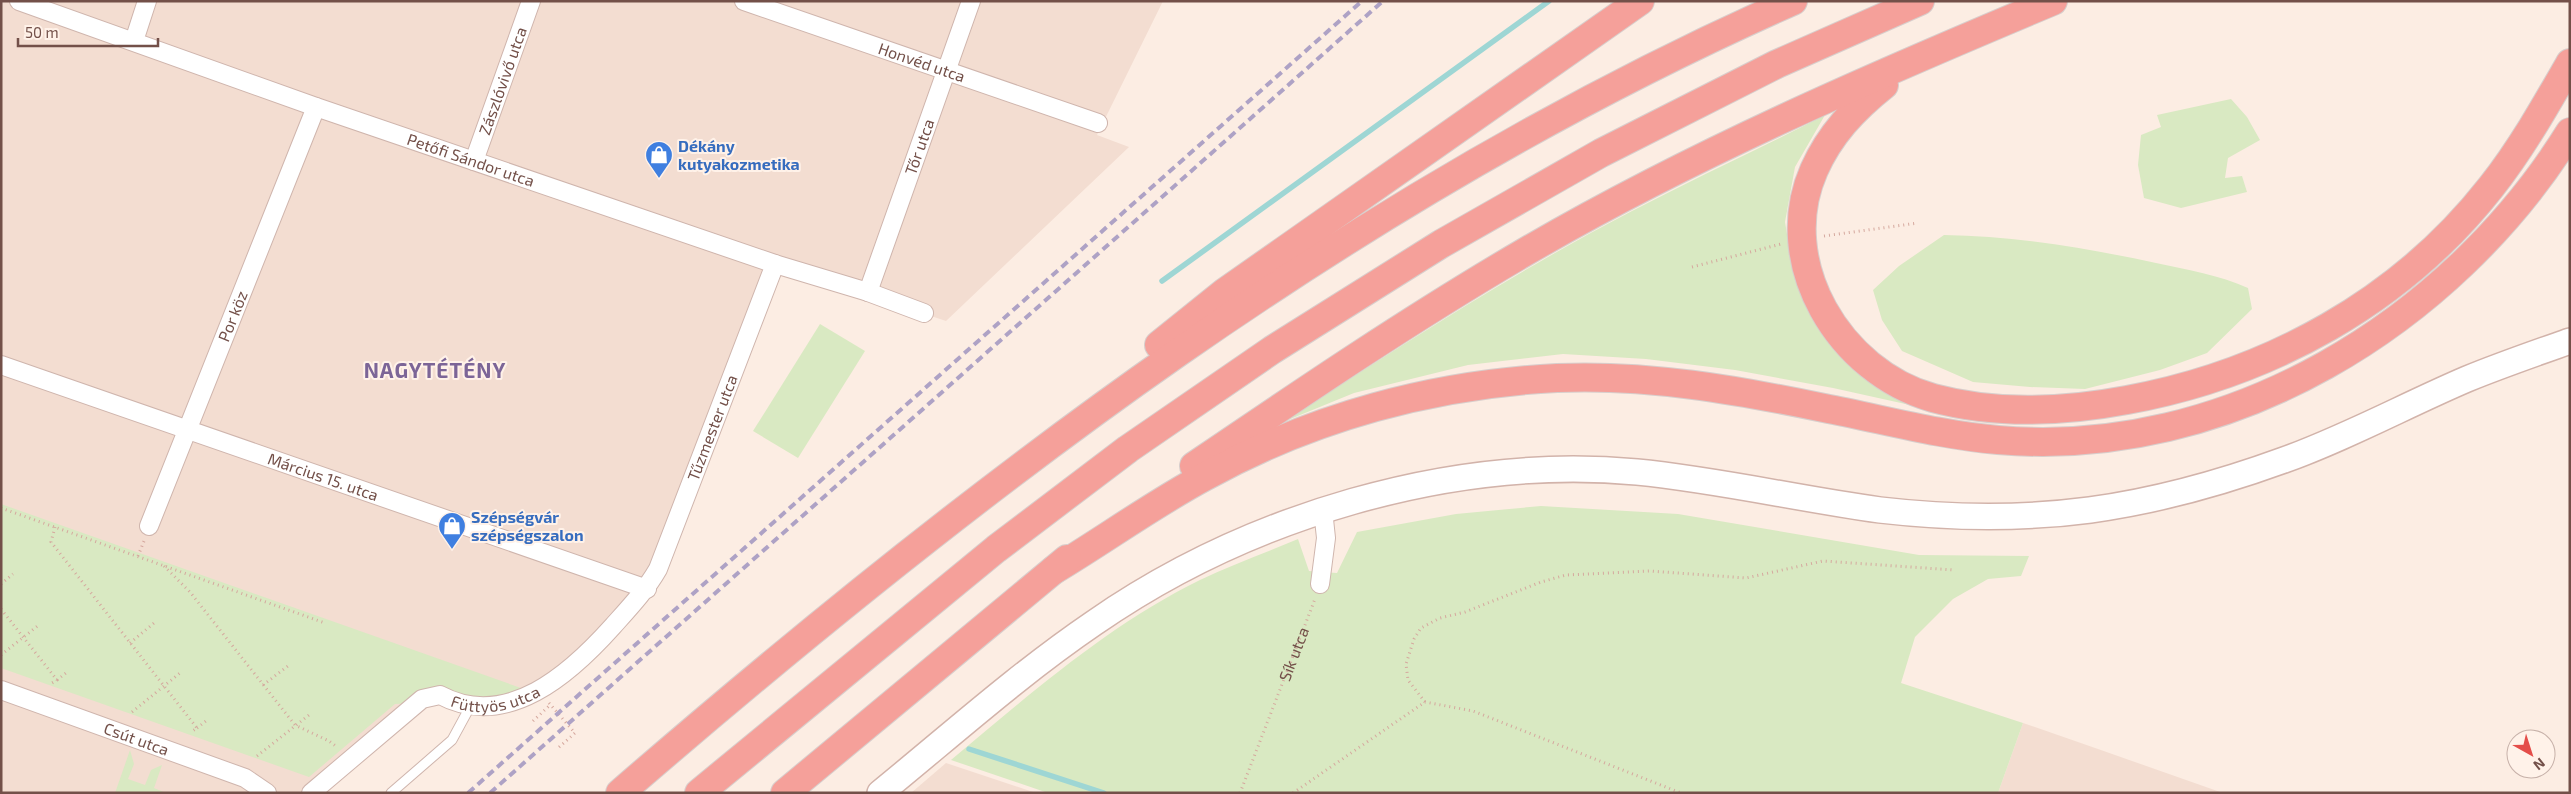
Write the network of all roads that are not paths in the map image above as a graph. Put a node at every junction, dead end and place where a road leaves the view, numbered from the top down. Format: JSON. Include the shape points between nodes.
{"nodes":[{"id":1,"x":19,"y":1,"type":"edge"},
{"id":2,"x":147,"y":1,"type":"edge"},
{"id":3,"x":531,"y":1,"type":"edge"},
{"id":4,"x":744,"y":1,"type":"edge"},
{"id":5,"x":971,"y":1,"type":"edge"},
{"id":6,"x":1640,"y":1,"type":"edge"},
{"id":7,"x":1793,"y":1,"type":"edge"},
{"id":8,"x":1920,"y":1,"type":"edge"},
{"id":9,"x":2053,"y":1,"type":"edge"},
{"id":10,"x":134,"y":41,"type":"junction"},
{"id":11,"x":1924,"y":55,"type":"junction"},
{"id":12,"x":2570,"y":63,"type":"edge"},
{"id":13,"x":948,"y":71,"type":"junction"},
{"id":14,"x":316,"y":107,"type":"junction"},
{"id":15,"x":1098,"y":122,"type":"dead end"},
{"id":16,"x":2570,"y":132,"type":"edge"},
{"id":17,"x":474,"y":161,"type":"junction"},
{"id":18,"x":775,"y":264,"type":"junction"},
{"id":19,"x":868,"y":292,"type":"junction"},
{"id":20,"x":924,"y":314,"type":"dead end"},
{"id":21,"x":2570,"y":341,"type":"edge"},
{"id":22,"x":1,"y":365,"type":"edge"},
{"id":23,"x":1078,"y":424,"type":"junction"},
{"id":24,"x":186,"y":430,"type":"junction"},
{"id":25,"x":1323,"y":510,"type":"junction"},
{"id":26,"x":149,"y":526,"type":"dead end"},
{"id":27,"x":1054,"y":570,"type":"junction"},
{"id":28,"x":1320,"y":584,"type":"road end"},
{"id":29,"x":647,"y":589,"type":"junction"},
{"id":30,"x":1,"y":690,"type":"edge"},
{"id":31,"x":471,"y":705,"type":"junction"},
{"id":32,"x":267,"y":793,"type":"edge"},
{"id":33,"x":311,"y":793,"type":"edge"},
{"id":34,"x":391,"y":793,"type":"edge"},
{"id":35,"x":620,"y":793,"type":"edge"},
{"id":36,"x":699,"y":793,"type":"edge"},
{"id":37,"x":785,"y":793,"type":"edge"},
{"id":38,"x":880,"y":793,"type":"edge"}],
"edges":[{"from":1,"to":10,"type":"street","name":"Petőfi Sándor utca"},
{"from":2,"to":10,"type":"street"},
{"from":3,"to":17,"type":"street","name":"Zászlóvivő utca"},
{"from":4,"to":13,"type":"street","name":"Honvéd utca"},
{"from":5,"to":13,"type":"street","name":"Tőr utca"},
{"from":6,"to":23,"type":"highway","via":[[1224,292],[1145,357]]},
{"from":7,"to":23,"type":"highway","via":[[1578,107],[1387,214],[1206,333]]},
{"from":8,"to":36,"type":"highway","via":[[1777,64],[1601,153],[1441,244],[1272,350],[1128,449],[996,549]]},
{"from":9,"to":11,"type":"highway"},
{"from":10,"to":14,"type":"street","name":"Petőfi Sándor utca"},
{"from":11,"to":12,"type":"highway","via":[[1854,110],[1831,138],[1813,172],[1803,219],[1804,258],[1813,292],[1847,343],[1897,384],[1932,398],[1976,407],[2026,410],[2098,406],[2186,387],[2261,361],[2309,339],[2349,315],[2418,264],[2474,208],[2508,164]]},
{"from":11,"to":27,"type":"highway","via":[[1677,170],[1525,252],[1379,342],[1220,448],[1135,506]]},
{"from":13,"to":15,"type":"street","name":"Honvéd utca"},
{"from":13,"to":19,"type":"street","name":"Tőr utca"},
{"from":14,"to":17,"type":"street","name":"Petőfi Sándor utca"},
{"from":14,"to":24,"type":"street","name":"Por köz"},
{"from":16,"to":27,"type":"highway","via":[[2548,168],[2498,229],[2436,288],[2393,322],[2344,356],[2299,380],[2240,404],[2168,426],[2074,440],[1999,440],[1696,385],[1558,378],[1459,389],[1413,396],[1350,414],[1284,440],[1204,476]]},
{"from":17,"to":18,"type":"street","name":"Petőfi Sándor utca"},
{"from":18,"to":19,"type":"street","name":"Petőfi Sándor utca"},
{"from":18,"to":29,"type":"street","name":"Tűzmester utca","via":[[658,568]]},
{"from":19,"to":20,"type":"street","name":"Petőfi Sándor utca"},
{"from":21,"to":25,"type":"street","via":[[2472,377],[2288,459],[2222,481],[2143,501],[2086,510],[2019,516],[1884,510],[1686,478],[1593,471],[1460,478],[1367,496]]},
{"from":22,"to":24,"type":"street","name":"Március 15. utca"},
{"from":23,"to":35,"type":"highway","via":[[837,610]]},
{"from":24,"to":26,"type":"street","name":"Por köz"},
{"from":24,"to":29,"type":"street","name":"Március 15. utca"},
{"from":25,"to":28,"type":"street","via":[[1326,538]]},
{"from":25,"to":38,"type":"street","via":[[1282,524],[1199,561],[1115,609],[1002,694]]},
{"from":27,"to":37,"type":"highway"},
{"from":29,"to":31,"type":"street","name":"Füttyös utca","via":[[600,640],[540,691],[496,706]]},
{"from":30,"to":32,"type":"street","name":"Csút utca","via":[[245,778]]},
{"from":31,"to":33,"type":"street","name":"Füttyös utca","via":[[453,702],[440,695],[422,699]]},
{"from":31,"to":34,"type":"lane","via":[[452,740]]}]}
